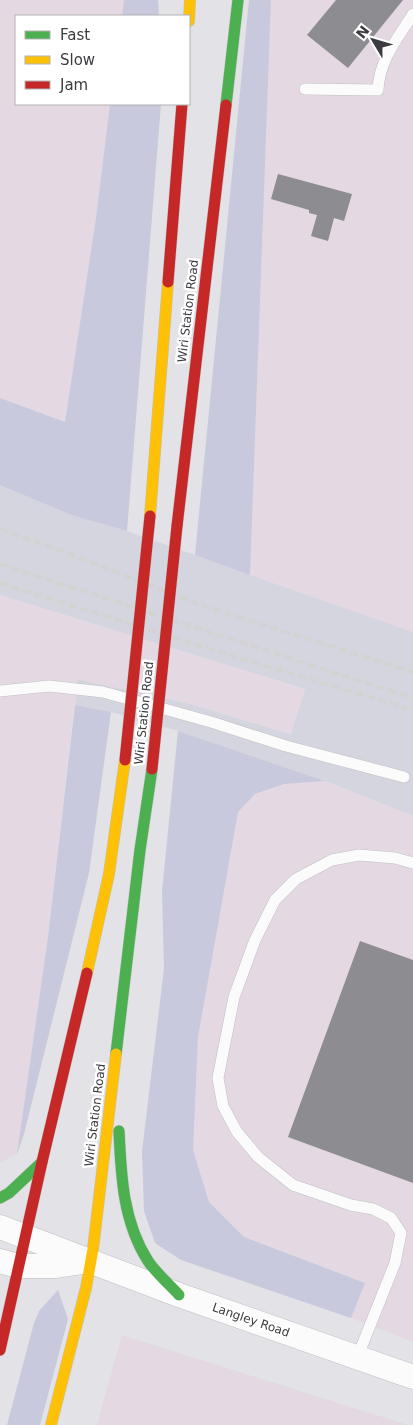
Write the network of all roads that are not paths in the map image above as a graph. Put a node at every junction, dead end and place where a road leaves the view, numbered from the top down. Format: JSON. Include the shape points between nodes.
{"nodes":[{"id":1,"x":190,"y":0,"type":"edge"},
{"id":2,"x":238,"y":0,"type":"edge"},
{"id":3,"x":413,"y":14,"type":"edge"},
{"id":4,"x":189,"y":15,"type":"edge"},
{"id":5,"x":305,"y":89,"type":"dead end"},
{"id":6,"x":182,"y":105,"type":"edge"},
{"id":7,"x":0,"y":691,"type":"edge"},
{"id":8,"x":404,"y":777,"type":"dead end"},
{"id":9,"x":413,"y":864,"type":"edge"},
{"id":10,"x":115,"y":1062,"type":"junction"},
{"id":11,"x":42,"y":1162,"type":"junction"},
{"id":12,"x":0,"y":1198,"type":"edge"},
{"id":13,"x":0,"y":1226,"type":"edge"},
{"id":14,"x":25,"y":1236,"type":"junction"},
{"id":15,"x":90,"y":1260,"type":"junction"},
{"id":16,"x":9,"y":1264,"type":"edge"},
{"id":17,"x":179,"y":1295,"type":"junction"},
{"id":18,"x":0,"y":1350,"type":"edge"},
{"id":19,"x":357,"y":1358,"type":"junction"},
{"id":20,"x":413,"y":1377,"type":"edge"},
{"id":21,"x":51,"y":1425,"type":"edge"}],
"edges":[{"from":1,"to":4,"type":"main road"},
{"from":2,"to":10,"type":"main road","name":"Wiri Station Road","bridge":true,"via":[[152,769]]},
{"from":3,"to":5,"type":"lane","via":[[384,60],[378,90]]},
{"from":6,"to":11,"type":"main road","name":"Wiri Station Road","bridge":true,"via":[[150,516],[125,760],[109,874]]},
{"from":7,"to":8,"type":"lane","via":[[49,686],[103,692]]},
{"from":9,"to":19,"type":"lane","via":[[395,858],[359,855],[332,860],[296,879],[275,900],[255,940],[234,997],[218,1078],[223,1106],[237,1132],[258,1157],[293,1185],[391,1218],[401,1233],[395,1263]]},
{"from":10,"to":15,"type":"main road","name":"Wiri Station Road"},
{"from":10,"to":17,"type":"main road","via":[[127,1214],[134,1236],[149,1262]]},
{"from":11,"to":12,"type":"main road","via":[[10,1193]]},
{"from":11,"to":14,"type":"main road","name":"Wiri Station Road"},
{"from":13,"to":14,"type":"street","name":"Langley Road"},
{"from":14,"to":15,"type":"street","name":"Langley Road"},
{"from":14,"to":16,"type":"main road","name":"Wiri Station Road"},
{"from":15,"to":16,"type":"street","via":[[56,1266]]},
{"from":15,"to":17,"type":"street","name":"Langley Road"},
{"from":15,"to":21,"type":"main road","name":"Wiri Station Road","via":[[86,1288]]},
{"from":16,"to":18,"type":"main road","name":"Wiri Station Road"},
{"from":17,"to":19,"type":"street","name":"Langley Road"},
{"from":19,"to":20,"type":"street","name":"Langley Road"}]}
